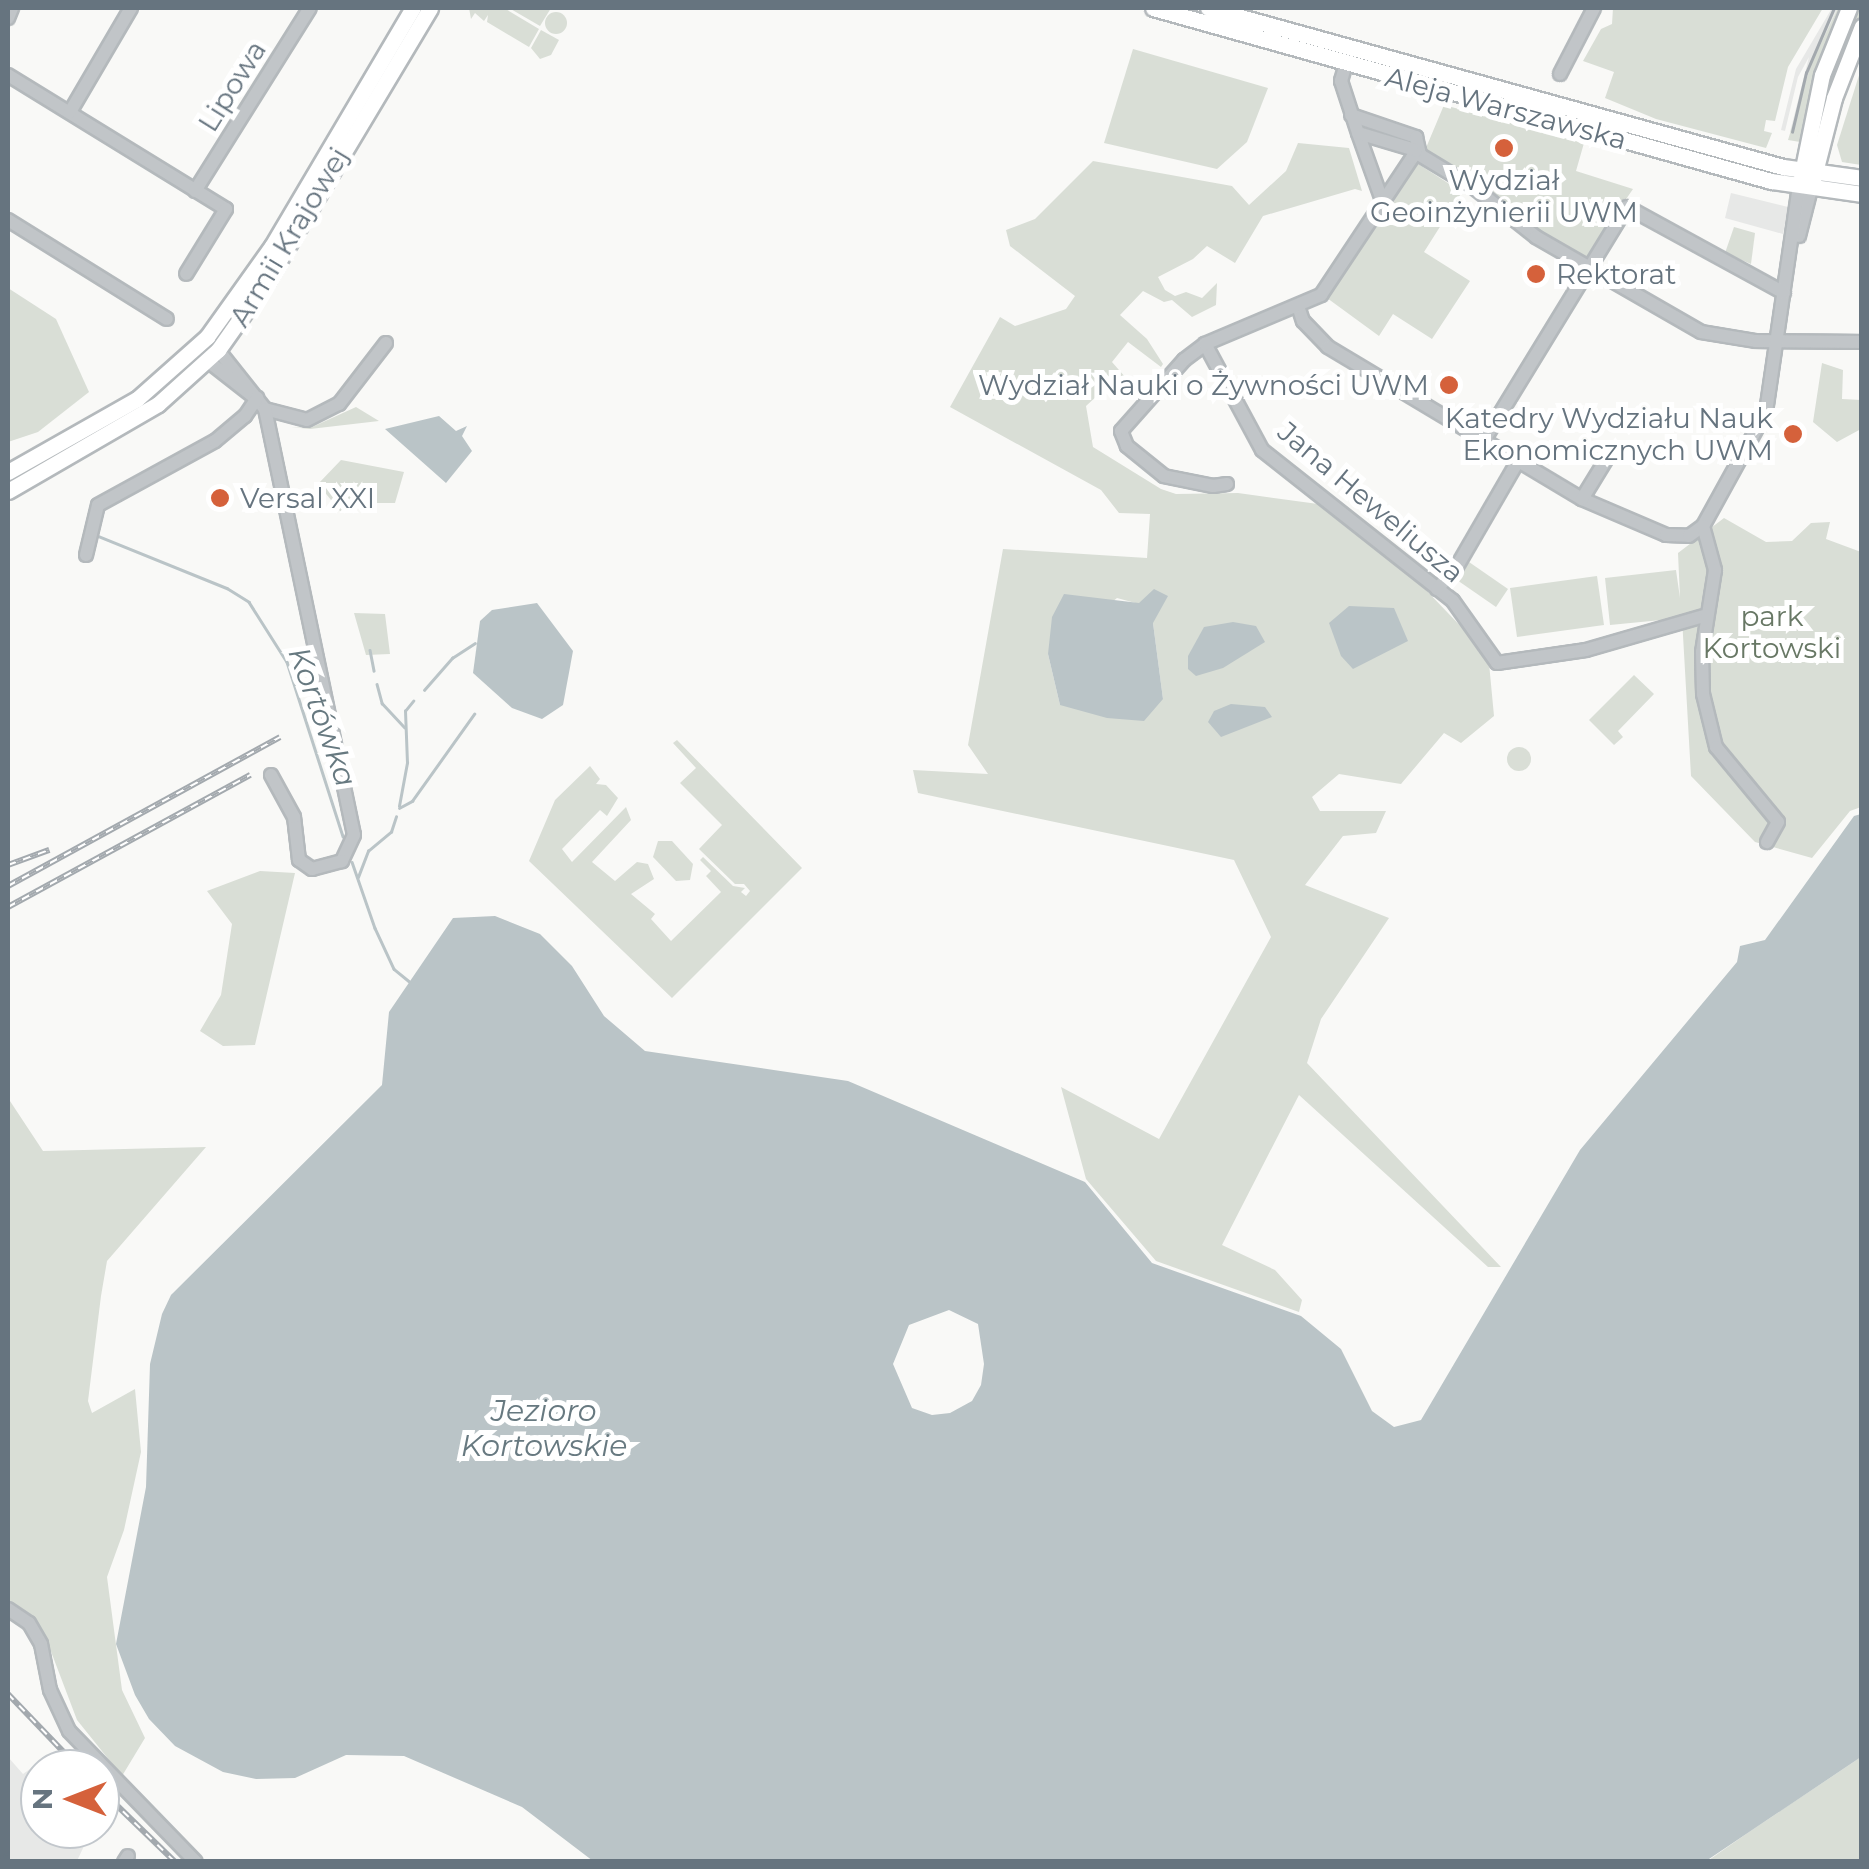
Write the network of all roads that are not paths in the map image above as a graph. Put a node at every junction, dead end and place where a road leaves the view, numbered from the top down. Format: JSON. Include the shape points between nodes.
{"nodes":[{"id":1,"x":12,"y":8,"type":"edge"},
{"id":2,"x":131,"y":8,"type":"edge"},
{"id":3,"x":310,"y":8,"type":"edge"},
{"id":4,"x":412,"y":8,"type":"edge"},
{"id":5,"x":430,"y":8,"type":"edge"},
{"id":6,"x":1153,"y":8,"type":"edge"},
{"id":7,"x":1208,"y":8,"type":"edge"},
{"id":8,"x":1594,"y":8,"type":"edge"},
{"id":9,"x":1849,"y":8,"type":"edge"},
{"id":10,"x":8,"y":18,"type":"edge"},
{"id":11,"x":1862,"y":26,"type":"edge"},
{"id":12,"x":1348,"y":56,"type":"junction"},
{"id":13,"x":1560,"y":74,"type":"dead end"},
{"id":14,"x":8,"y":75,"type":"edge"},
{"id":15,"x":70,"y":112,"type":"junction"},
{"id":16,"x":1352,"y":115,"type":"junction"},
{"id":17,"x":1358,"y":133,"type":"junction"},
{"id":18,"x":1416,"y":151,"type":"junction"},
{"id":19,"x":1813,"y":153,"type":"junction"},
{"id":20,"x":1807,"y":177,"type":"junction"},
{"id":21,"x":1862,"y":178,"type":"edge"},
{"id":22,"x":195,"y":191,"type":"junction"},
{"id":23,"x":1862,"y":194,"type":"edge"},
{"id":24,"x":1383,"y":203,"type":"junction"},
{"id":25,"x":8,"y":220,"type":"edge"},
{"id":26,"x":1588,"y":269,"type":"junction"},
{"id":27,"x":186,"y":274,"type":"dead end"},
{"id":28,"x":1784,"y":294,"type":"junction"},
{"id":29,"x":1298,"y":306,"type":"junction"},
{"id":30,"x":167,"y":319,"type":"dead end"},
{"id":31,"x":1779,"y":339,"type":"junction"},
{"id":32,"x":1756,"y":341,"type":"junction"},
{"id":33,"x":1862,"y":342,"type":"edge"},
{"id":34,"x":386,"y":343,"type":"dead end"},
{"id":35,"x":200,"y":344,"type":"junction"},
{"id":36,"x":1205,"y":344,"type":"junction"},
{"id":37,"x":213,"y":356,"type":"junction"},
{"id":38,"x":1775,"y":366,"type":"junction"},
{"id":39,"x":261,"y":404,"type":"junction"},
{"id":40,"x":1484,"y":440,"type":"junction"},
{"id":41,"x":1609,"y":455,"type":"dead end"},
{"id":42,"x":1518,"y":461,"type":"junction"},
{"id":43,"x":8,"y":472,"type":"edge"},
{"id":44,"x":1227,"y":484,"type":"dead end"},
{"id":45,"x":8,"y":491,"type":"edge"},
{"id":46,"x":1582,"y":499,"type":"junction"},
{"id":47,"x":1703,"y":526,"type":"junction"},
{"id":48,"x":86,"y":555,"type":"dead end"},
{"id":49,"x":1437,"y":589,"type":"junction"},
{"id":50,"x":1707,"y":615,"type":"junction"},
{"id":51,"x":271,"y":775,"type":"dead end"},
{"id":52,"x":1766,"y":842,"type":"dead end"},
{"id":53,"x":8,"y":1609,"type":"edge"},
{"id":54,"x":196,"y":1862,"type":"edge"}],
"edges":[{"from":1,"to":10,"type":"street"},
{"from":2,"to":15,"type":"street"},
{"from":3,"to":22,"type":"street","name":"Lipowa"},
{"from":4,"to":35,"type":"main road","name":"Armii Krajowej","via":[[262,262]]},
{"from":5,"to":37,"type":"main road","name":"Armii Krajowej","via":[[268,279]]},
{"from":6,"to":12,"type":"main road","name":"Aleja Warszawska"},
{"from":7,"to":12,"type":"main road","name":"Aleja Warszawska"},
{"from":8,"to":13,"type":"street"},
{"from":9,"to":19,"type":"main road","via":[[1822,76]]},
{"from":11,"to":19,"type":"main road"},
{"from":12,"to":16,"type":"street","via":[[1341,81]]},
{"from":12,"to":20,"type":"main road","name":"Aleja Warszawska"},
{"from":14,"to":15,"type":"street"},
{"from":15,"to":22,"type":"street"},
{"from":16,"to":17,"type":"street"},
{"from":16,"to":18,"type":"street","via":[[1416,136]]},
{"from":17,"to":18,"type":"street"},
{"from":17,"to":24,"type":"street"},
{"from":18,"to":24,"type":"street"},
{"from":18,"to":26,"type":"street"},
{"from":19,"to":20,"type":"main road"},
{"from":19,"to":20,"type":"main road"},
{"from":20,"to":21,"type":"main road","name":"Aleja Warszawska"},
{"from":20,"to":23,"type":"main road","name":"Aleja Warszawska"},
{"from":20,"to":28,"type":"street"},
{"from":22,"to":27,"type":"street","via":[[226,209]]},
{"from":24,"to":29,"type":"street","via":[[1338,276]]},
{"from":25,"to":30,"type":"street"},
{"from":26,"to":28,"type":"street","via":[[1627,207]]},
{"from":26,"to":32,"type":"street","via":[[1701,332]]},
{"from":26,"to":40,"type":"street"},
{"from":28,"to":31,"type":"street"},
{"from":29,"to":36,"type":"street"},
{"from":29,"to":40,"type":"street","via":[[1302,321],[1328,347]]},
{"from":31,"to":32,"type":"street"},
{"from":31,"to":33,"type":"street"},
{"from":31,"to":38,"type":"street"},
{"from":32,"to":38,"type":"street"},
{"from":34,"to":39,"type":"street","via":[[329,412],[301,420]]},
{"from":35,"to":37,"type":"main road"},
{"from":35,"to":43,"type":"main road","name":"Armii Krajowej","via":[[137,398]]},
{"from":36,"to":44,"type":"street","via":[[1117,436],[1164,476]]},
{"from":36,"to":49,"type":"street","name":"Jana Heweliusza","via":[[1262,450]]},
{"from":37,"to":39,"type":"street"},
{"from":37,"to":45,"type":"main road","name":"Armii Krajowej","via":[[158,404]]},
{"from":38,"to":47,"type":"street","via":[[1761,426]]},
{"from":39,"to":48,"type":"street","via":[[215,440],[98,505]]},
{"from":39,"to":51,"type":"street","via":[[354,835],[342,861],[302,865],[292,810]]},
{"from":40,"to":42,"type":"street"},
{"from":41,"to":46,"type":"street"},
{"from":42,"to":46,"type":"street"},
{"from":42,"to":49,"type":"street"},
{"from":46,"to":47,"type":"street","via":[[1666,535],[1689,536]]},
{"from":47,"to":50,"type":"street","via":[[1715,570]]},
{"from":49,"to":50,"type":"street","name":"Jana Heweliusza","via":[[1498,663],[1586,650]]},
{"from":50,"to":52,"type":"street","via":[[1701,682],[1716,747],[1778,822]]},
{"from":53,"to":54,"type":"street","via":[[30,1623],[41,1644],[50,1690],[69,1730]]}]}
